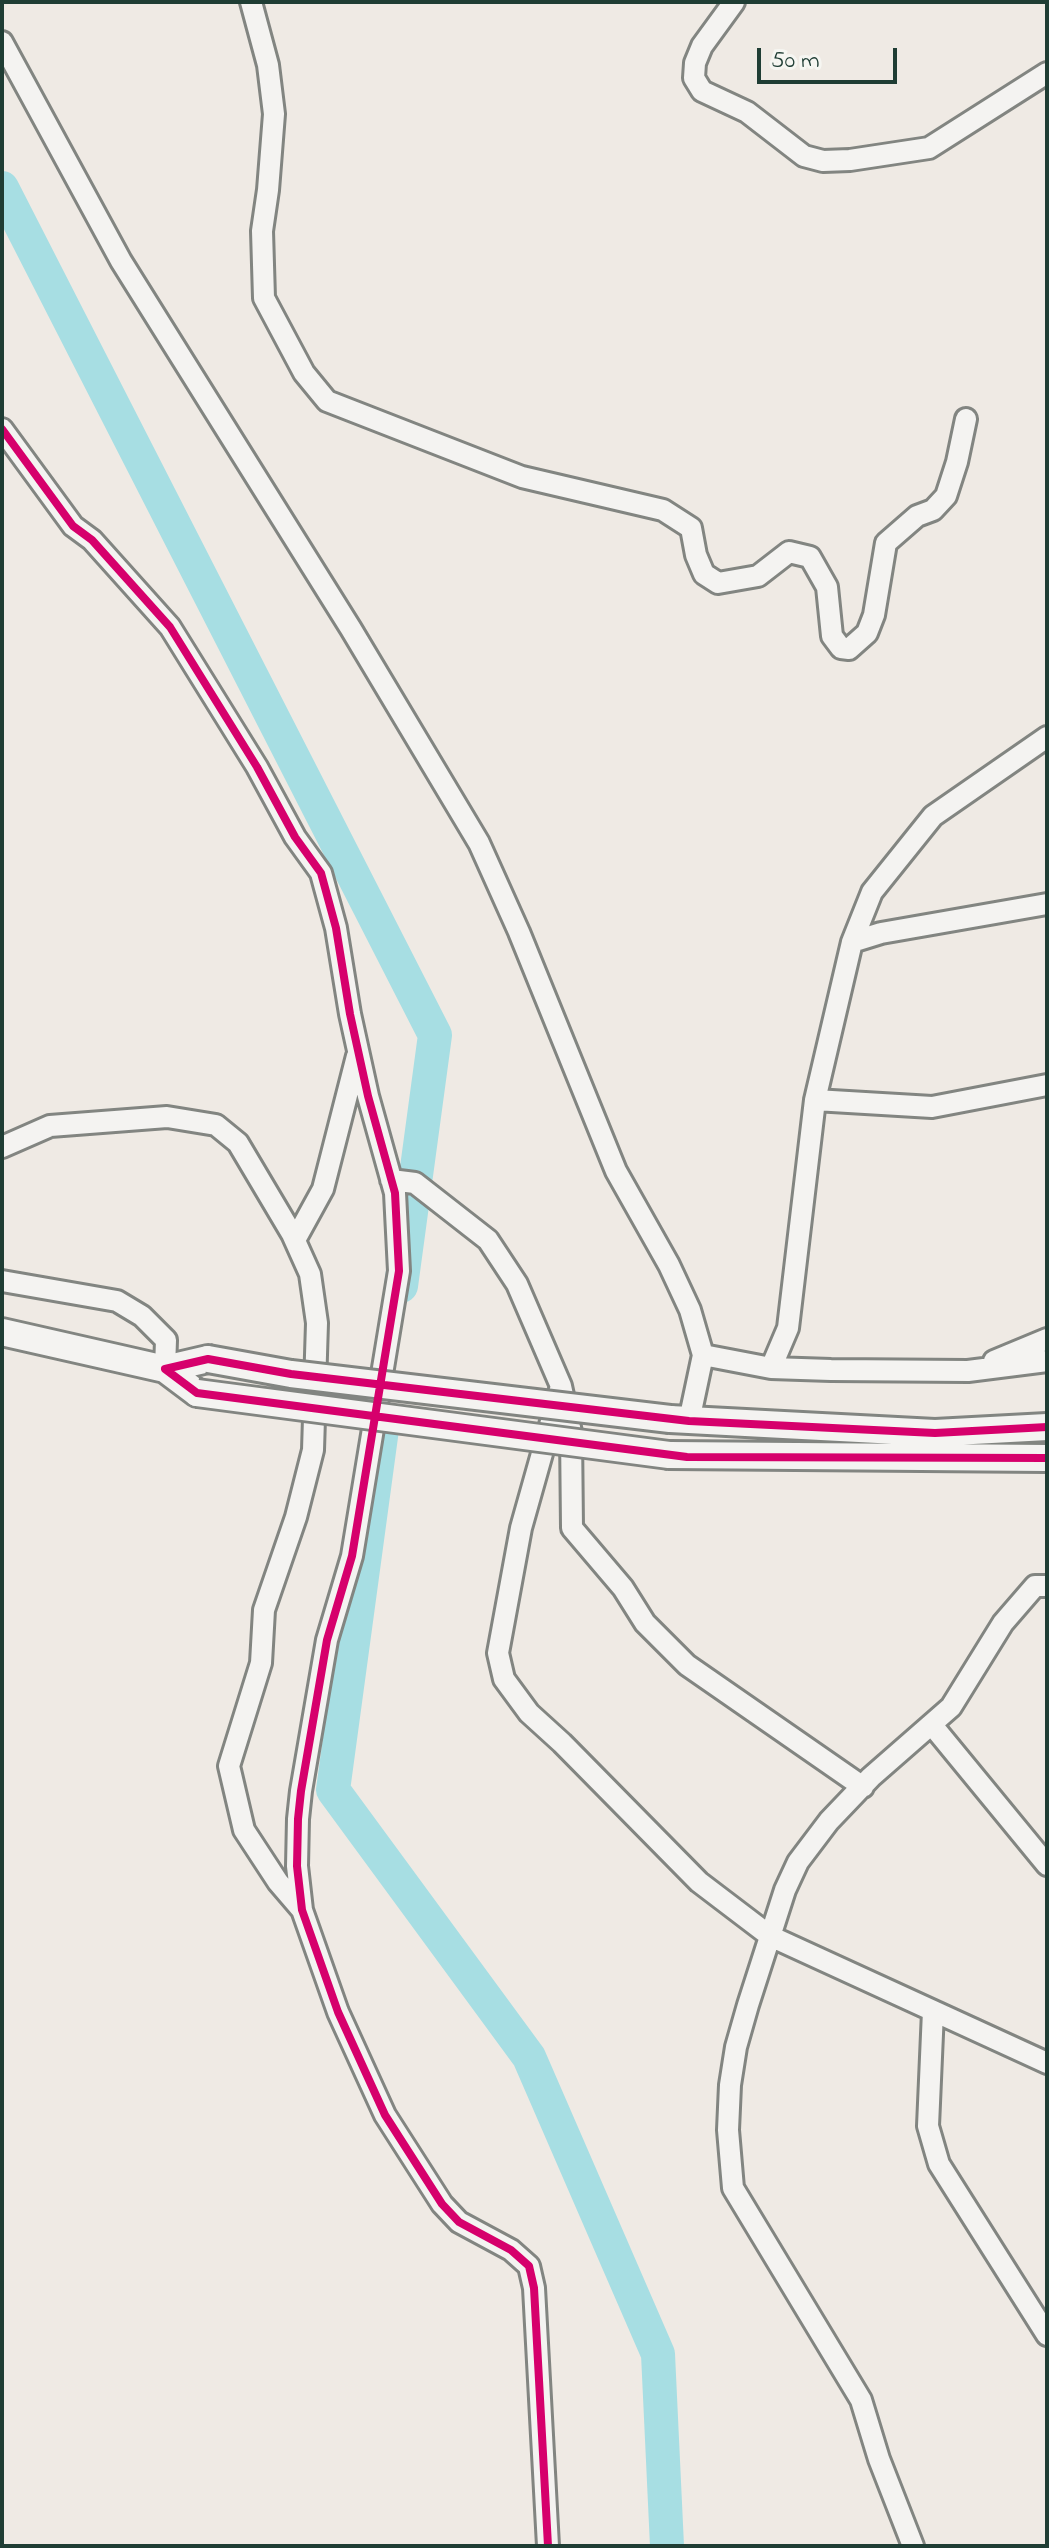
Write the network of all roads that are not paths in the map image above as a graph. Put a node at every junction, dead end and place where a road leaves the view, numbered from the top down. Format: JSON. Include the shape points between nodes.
{"nodes":[{"id":1,"x":251,"y":2,"type":"edge"},
{"id":2,"x":734,"y":2,"type":"edge"},
{"id":3,"x":2,"y":42,"type":"edge"},
{"id":4,"x":1047,"y":73,"type":"edge"},
{"id":5,"x":966,"y":419,"type":"dead end"},
{"id":6,"x":2,"y":429,"type":"edge"},
{"id":7,"x":1047,"y":737,"type":"edge"},
{"id":8,"x":1047,"y":904,"type":"edge"},
{"id":9,"x":852,"y":942,"type":"junction"},
{"id":10,"x":358,"y":1052,"type":"junction"},
{"id":11,"x":1047,"y":1085,"type":"edge"},
{"id":12,"x":815,"y":1100,"type":"junction"},
{"id":13,"x":2,"y":1147,"type":"edge"},
{"id":14,"x":391,"y":1180,"type":"junction"},
{"id":15,"x":295,"y":1240,"type":"junction"},
{"id":16,"x":2,"y":1281,"type":"edge"},
{"id":17,"x":2,"y":1332,"type":"edge"},
{"id":18,"x":1047,"y":1339,"type":"edge"},
{"id":19,"x":703,"y":1355,"type":"junction"},
{"id":20,"x":1047,"y":1361,"type":"edge"},
{"id":21,"x":771,"y":1368,"type":"junction"},
{"id":22,"x":165,"y":1369,"type":"junction"},
{"id":23,"x":968,"y":1371,"type":"junction"},
{"id":24,"x":561,"y":1386,"type":"junction"},
{"id":25,"x":680,"y":1420,"type":"junction"},
{"id":26,"x":1047,"y":1427,"type":"edge"},
{"id":27,"x":1047,"y":1458,"type":"edge"},
{"id":28,"x":1047,"y":1586,"type":"edge"},
{"id":29,"x":932,"y":1725,"type":"junction"},
{"id":30,"x":863,"y":1787,"type":"junction"},
{"id":31,"x":1047,"y":1865,"type":"edge"},
{"id":32,"x":302,"y":1910,"type":"junction"},
{"id":33,"x":770,"y":1936,"type":"junction"},
{"id":34,"x":933,"y":2011,"type":"junction"},
{"id":35,"x":1047,"y":2063,"type":"edge"},
{"id":36,"x":1047,"y":2335,"type":"edge"},
{"id":37,"x":548,"y":2546,"type":"edge"},
{"id":38,"x":913,"y":2546,"type":"edge"}],
"edges":[{"from":1,"to":5,"type":"street","via":[[274,114],[262,231],[264,298],[304,373],[327,401],[522,477],[663,510],[691,528],[704,574],[718,583],[758,576],[789,552],[810,557],[827,587],[832,636],[841,648],[849,649],[867,633],[874,615],[886,543],[946,496]]},
{"from":2,"to":4,"type":"street","via":[[702,46],[694,78],[702,91],[747,112],[804,156],[823,161],[929,148]]},
{"from":3,"to":19,"type":"street","via":[[121,261],[479,843],[616,1171],[690,1310]]},
{"from":6,"to":10,"type":"street","via":[[73,526],[92,540],[170,627],[321,873]]},
{"from":7,"to":9,"type":"street","via":[[933,816],[872,892]]},
{"from":8,"to":9,"type":"street"},
{"from":9,"to":12,"type":"street"},
{"from":10,"to":14,"type":"street"},
{"from":10,"to":15,"type":"street","via":[[323,1189]]},
{"from":11,"to":12,"type":"street","via":[[932,1107]]},
{"from":12,"to":21,"type":"street","via":[[788,1328]]},
{"from":13,"to":15,"type":"street","via":[[50,1126],[167,1117],[216,1125],[238,1143]]},
{"from":14,"to":24,"type":"street","via":[[415,1183],[488,1240],[517,1284]]},
{"from":14,"to":32,"type":"street","via":[[399,1271],[352,1556],[327,1640],[301,1791],[297,1866]]},
{"from":15,"to":32,"type":"street","via":[[310,1274],[317,1323],[313,1450],[264,1610],[261,1663],[229,1766],[244,1830]]},
{"from":16,"to":22,"type":"street","via":[[117,1301],[166,1340]]},
{"from":17,"to":22,"type":"street"},
{"from":18,"to":23,"type":"street"},
{"from":19,"to":21,"type":"street"},
{"from":19,"to":25,"type":"street"},
{"from":20,"to":23,"type":"street"},
{"from":21,"to":23,"type":"street"},
{"from":22,"to":25,"type":"street","bridge":true,"via":[[208,1359],[291,1374]]},
{"from":22,"to":27,"type":"street","bridge":true,"via":[[197,1393],[669,1455]]},
{"from":24,"to":30,"type":"street","via":[[571,1432],[572,1528],[645,1623],[687,1665]]},
{"from":24,"to":33,"type":"street","via":[[521,1528],[498,1653],[504,1679],[529,1713],[699,1882]]},
{"from":25,"to":26,"type":"street","via":[[935,1433]]},
{"from":28,"to":29,"type":"street","via":[[1035,1586],[1003,1623],[951,1707]]},
{"from":29,"to":30,"type":"street"},
{"from":29,"to":31,"type":"street"},
{"from":30,"to":33,"type":"street","via":[[798,1862]]},
{"from":32,"to":37,"type":"street","via":[[338,2012],[385,2115],[459,2222],[529,2266]]},
{"from":33,"to":34,"type":"street"},
{"from":33,"to":38,"type":"street","via":[[736,2047],[728,2130],[733,2188],[861,2400]]},
{"from":34,"to":35,"type":"street"},
{"from":34,"to":36,"type":"street","via":[[928,2126],[939,2164]]}]}
